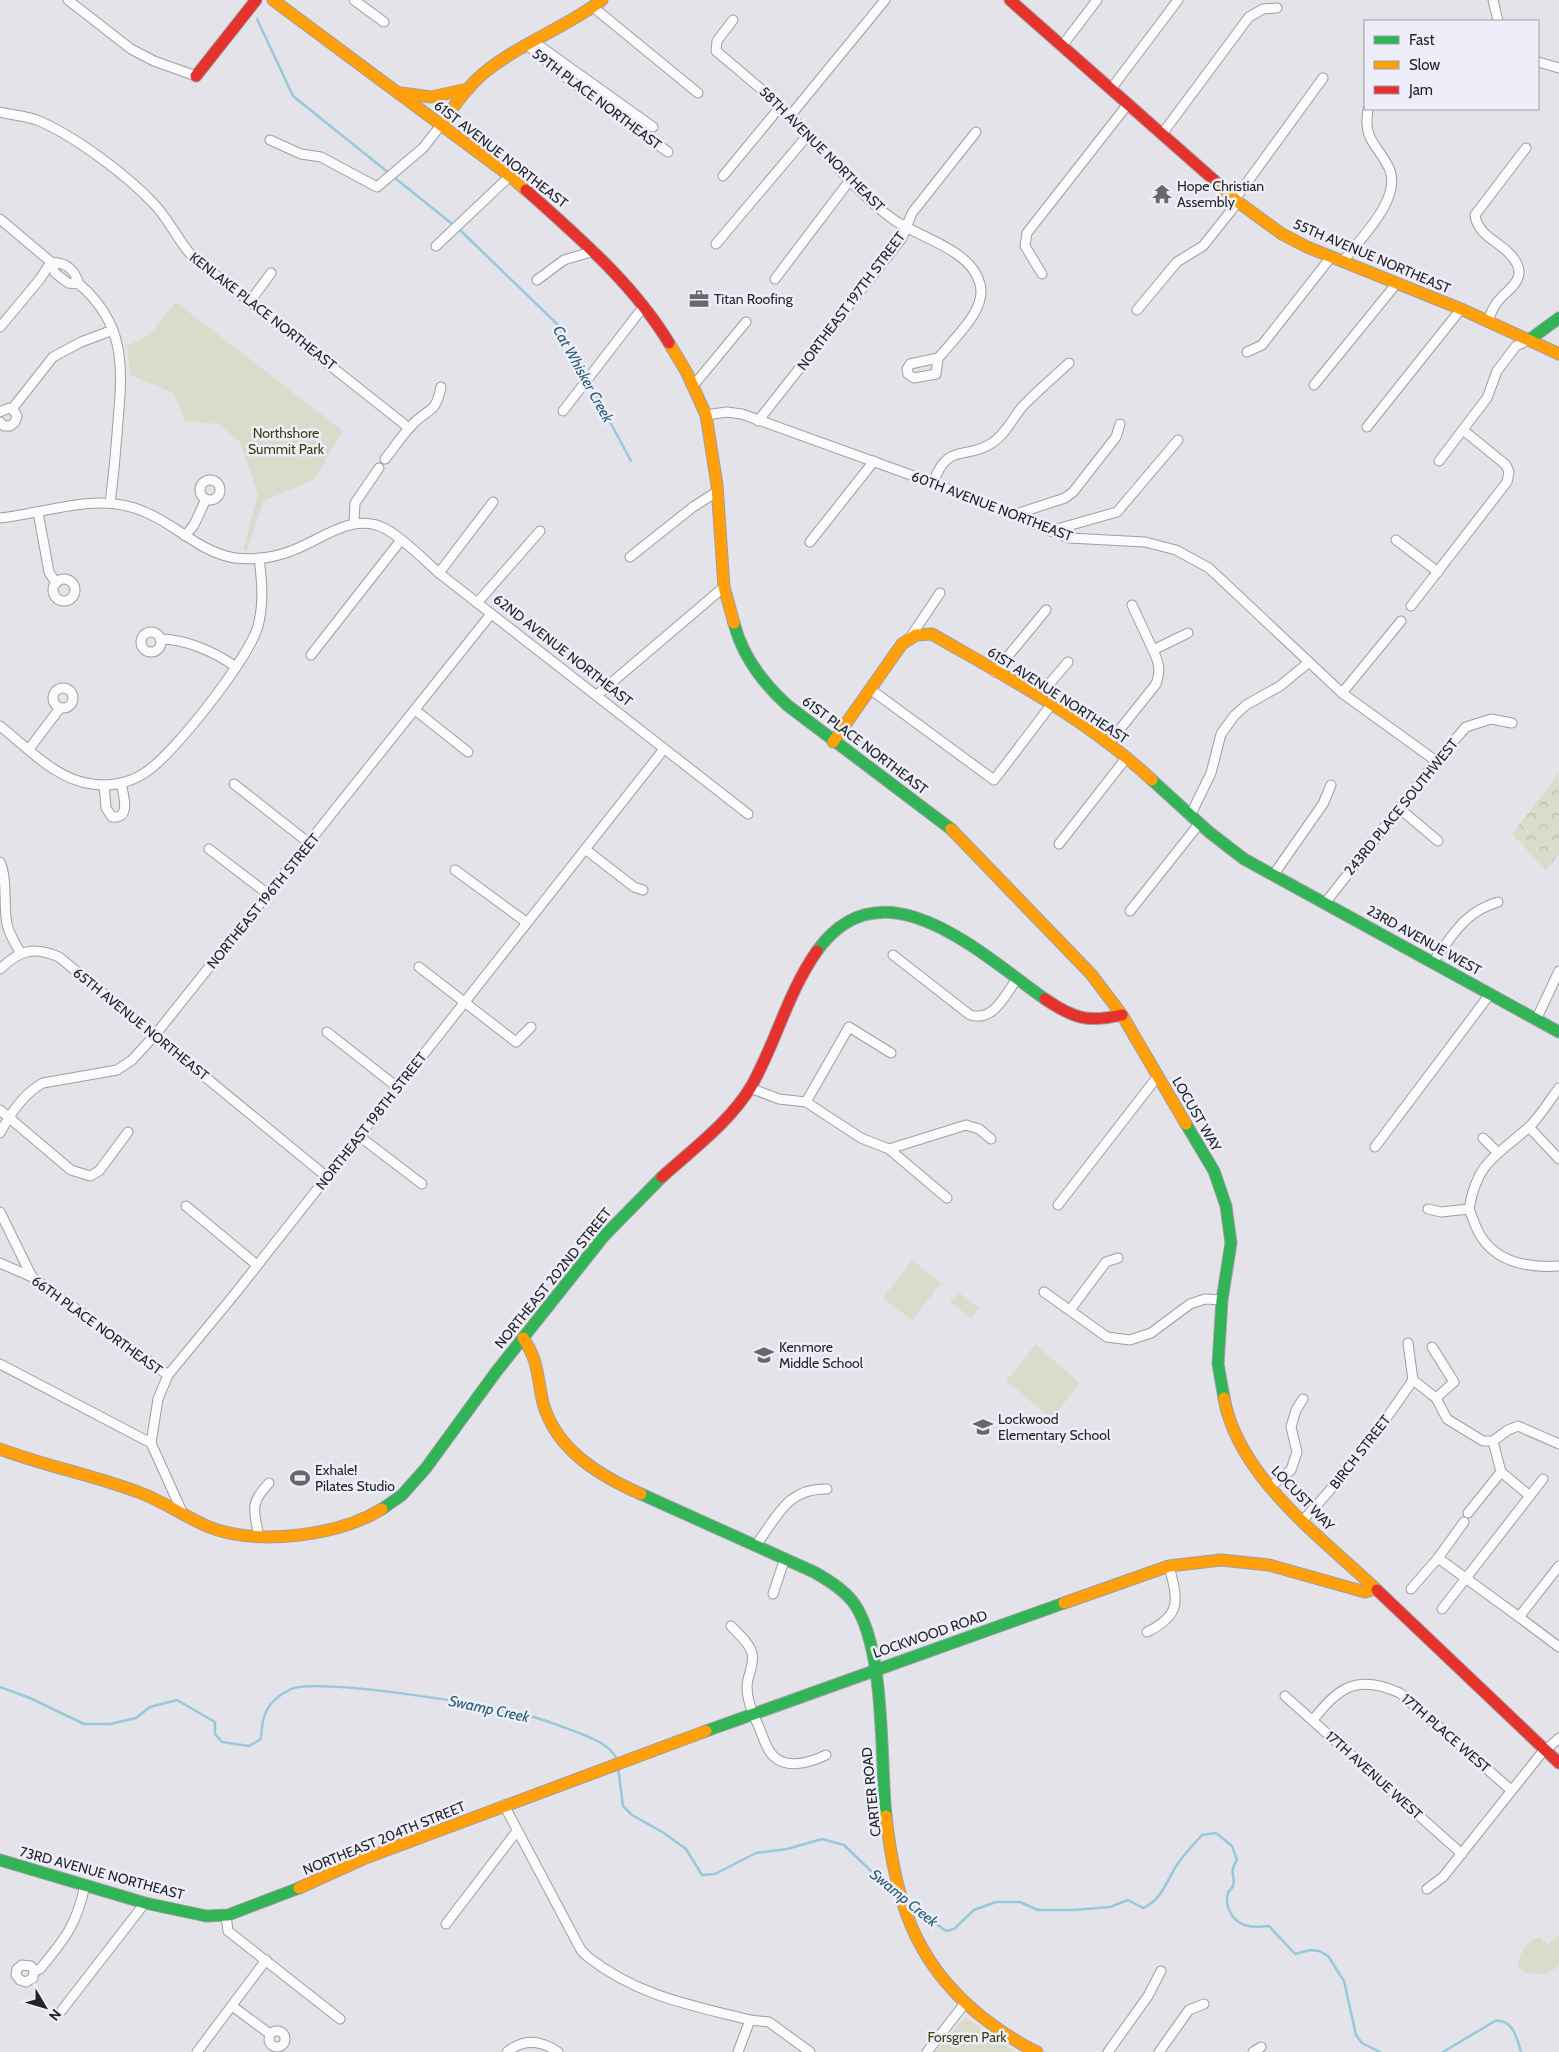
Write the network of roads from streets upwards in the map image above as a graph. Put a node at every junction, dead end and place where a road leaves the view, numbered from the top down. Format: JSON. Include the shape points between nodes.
{"nodes":[{"id":1,"x":68,"y":0,"type":"edge"},
{"id":2,"x":256,"y":0,"type":"edge"},
{"id":3,"x":273,"y":0,"type":"edge"},
{"id":4,"x":354,"y":0,"type":"edge"},
{"id":5,"x":884,"y":0,"type":"edge"},
{"id":6,"x":1010,"y":0,"type":"edge"},
{"id":7,"x":1097,"y":0,"type":"edge"},
{"id":8,"x":1178,"y":0,"type":"edge"},
{"id":9,"x":1493,"y":0,"type":"edge"},
{"id":10,"x":597,"y":4,"type":"edge"},
{"id":11,"x":1277,"y":8,"type":"dead end"},
{"id":12,"x":733,"y":20,"type":"dead end"},
{"id":13,"x":1498,"y":20,"type":"edge"},
{"id":14,"x":384,"y":22,"type":"dead end"},
{"id":15,"x":531,"y":44,"type":"junction"},
{"id":16,"x":1062,"y":46,"type":"junction"},
{"id":17,"x":1539,"y":62,"type":"edge"},
{"id":18,"x":1559,"y":68,"type":"edge"},
{"id":19,"x":196,"y":76,"type":"joint"},
{"id":20,"x":1323,"y":78,"type":"dead end"},
{"id":21,"x":468,"y":89,"type":"junction"},
{"id":22,"x":1111,"y":89,"type":"junction"},
{"id":23,"x":396,"y":92,"type":"junction"},
{"id":24,"x":698,"y":93,"type":"dead end"},
{"id":25,"x":1128,"y":104,"type":"junction"},
{"id":26,"x":780,"y":107,"type":"junction"},
{"id":27,"x":1368,"y":110,"type":"edge"},
{"id":28,"x":0,"y":112,"type":"edge"},
{"id":29,"x":790,"y":116,"type":"junction"},
{"id":30,"x":441,"y":125,"type":"junction"},
{"id":31,"x":653,"y":127,"type":"dead end"},
{"id":32,"x":976,"y":132,"type":"dead end"},
{"id":33,"x":1162,"y":134,"type":"junction"},
{"id":34,"x":807,"y":136,"type":"junction"},
{"id":35,"x":270,"y":140,"type":"dead end"},
{"id":36,"x":1526,"y":148,"type":"dead end"},
{"id":37,"x":668,"y":152,"type":"dead end"},
{"id":38,"x":510,"y":176,"type":"junction"},
{"id":39,"x":723,"y":176,"type":"dead end"},
{"id":40,"x":850,"y":180,"type":"junction"},
{"id":41,"x":1237,"y":200,"type":"junction"},
{"id":42,"x":0,"y":219,"type":"edge"},
{"id":43,"x":907,"y":227,"type":"junction"},
{"id":44,"x":716,"y":244,"type":"dead end"},
{"id":45,"x":436,"y":246,"type":"dead end"},
{"id":46,"x":594,"y":251,"type":"junction"},
{"id":47,"x":1331,"y":257,"type":"junction"},
{"id":48,"x":1344,"y":261,"type":"junction"},
{"id":49,"x":51,"y":262,"type":"junction"},
{"id":50,"x":271,"y":273,"type":"dead end"},
{"id":51,"x":1042,"y":274,"type":"dead end"},
{"id":52,"x":775,"y":279,"type":"dead end"},
{"id":53,"x":537,"y":280,"type":"dead end"},
{"id":54,"x":1397,"y":283,"type":"junction"},
{"id":55,"x":251,"y":300,"type":"junction"},
{"id":56,"x":644,"y":306,"type":"junction"},
{"id":57,"x":1462,"y":309,"type":"junction"},
{"id":58,"x":1137,"y":310,"type":"dead end"},
{"id":59,"x":1559,"y":318,"type":"edge"},
{"id":60,"x":1488,"y":321,"type":"junction"},
{"id":61,"x":746,"y":322,"type":"dead end"},
{"id":62,"x":0,"y":327,"type":"edge"},
{"id":63,"x":113,"y":330,"type":"junction"},
{"id":64,"x":1529,"y":340,"type":"junction"},
{"id":65,"x":1247,"y":352,"type":"dead end"},
{"id":66,"x":1559,"y":354,"type":"edge"},
{"id":67,"x":938,"y":358,"type":"dead end"},
{"id":68,"x":1069,"y":363,"type":"dead end"},
{"id":69,"x":1314,"y":385,"type":"dead end"},
{"id":70,"x":693,"y":386,"type":"junction"},
{"id":71,"x":441,"y":387,"type":"dead end"},
{"id":72,"x":12,"y":409,"type":"junction"},
{"id":73,"x":563,"y":411,"type":"dead end"},
{"id":74,"x":0,"y":412,"type":"edge"},
{"id":75,"x":706,"y":415,"type":"junction"},
{"id":76,"x":758,"y":421,"type":"junction"},
{"id":77,"x":0,"y":422,"type":"edge"},
{"id":78,"x":1120,"y":424,"type":"dead end"},
{"id":79,"x":1367,"y":427,"type":"dead end"},
{"id":80,"x":409,"y":428,"type":"junction"},
{"id":81,"x":1463,"y":430,"type":"junction"},
{"id":82,"x":1178,"y":440,"type":"dead end"},
{"id":83,"x":386,"y":459,"type":"dead end"},
{"id":84,"x":874,"y":461,"type":"junction"},
{"id":85,"x":1439,"y":461,"type":"dead end"},
{"id":86,"x":379,"y":468,"type":"dead end"},
{"id":87,"x":933,"y":483,"type":"junction"},
{"id":88,"x":718,"y":491,"type":"junction"},
{"id":89,"x":206,"y":499,"type":"dead end"},
{"id":90,"x":110,"y":502,"type":"junction"},
{"id":91,"x":494,"y":502,"type":"dead end"},
{"id":92,"x":38,"y":512,"type":"junction"},
{"id":93,"x":1013,"y":515,"type":"junction"},
{"id":94,"x":0,"y":518,"type":"edge"},
{"id":95,"x":354,"y":523,"type":"junction"},
{"id":96,"x":540,"y":531,"type":"dead end"},
{"id":97,"x":1050,"y":531,"type":"junction"},
{"id":98,"x":185,"y":536,"type":"junction"},
{"id":99,"x":401,"y":540,"type":"junction"},
{"id":100,"x":1396,"y":540,"type":"dead end"},
{"id":101,"x":810,"y":542,"type":"dead end"},
{"id":102,"x":260,"y":558,"type":"junction"},
{"id":103,"x":630,"y":558,"type":"dead end"},
{"id":104,"x":1438,"y":572,"type":"junction"},
{"id":105,"x":438,"y":573,"type":"junction"},
{"id":106,"x":56,"y":583,"type":"dead end"},
{"id":107,"x":724,"y":587,"type":"junction"},
{"id":108,"x":940,"y":593,"type":"dead end"},
{"id":109,"x":477,"y":603,"type":"junction"},
{"id":110,"x":1132,"y":605,"type":"dead end"},
{"id":111,"x":1412,"y":606,"type":"dead end"},
{"id":112,"x":1046,"y":610,"type":"dead end"},
{"id":113,"x":491,"y":614,"type":"junction"},
{"id":114,"x":1400,"y":621,"type":"dead end"},
{"id":115,"x":1188,"y":633,"type":"dead end"},
{"id":116,"x":911,"y":636,"type":"junction"},
{"id":117,"x":160,"y":638,"type":"dead end"},
{"id":118,"x":1153,"y":650,"type":"junction"},
{"id":119,"x":312,"y":655,"type":"dead end"},
{"id":120,"x":1068,"y":662,"type":"dead end"},
{"id":121,"x":1308,"y":663,"type":"junction"},
{"id":122,"x":236,"y":667,"type":"junction"},
{"id":123,"x":995,"y":672,"type":"junction"},
{"id":124,"x":870,"y":689,"type":"junction"},
{"id":125,"x":1342,"y":693,"type":"junction"},
{"id":126,"x":596,"y":695,"type":"junction"},
{"id":127,"x":1038,"y":697,"type":"junction"},
{"id":128,"x":1051,"y":705,"type":"junction"},
{"id":129,"x":60,"y":708,"type":"dead end"},
{"id":130,"x":415,"y":710,"type":"junction"},
{"id":131,"x":1512,"y":723,"type":"dead end"},
{"id":132,"x":0,"y":726,"type":"edge"},
{"id":133,"x":833,"y":742,"type":"junction"},
{"id":134,"x":1109,"y":743,"type":"junction"},
{"id":135,"x":29,"y":749,"type":"junction"},
{"id":136,"x":664,"y":749,"type":"junction"},
{"id":137,"x":468,"y":752,"type":"dead end"},
{"id":138,"x":1127,"y":757,"type":"junction"},
{"id":139,"x":1436,"y":761,"type":"junction"},
{"id":140,"x":121,"y":783,"type":"junction"},
{"id":141,"x":234,"y":784,"type":"dead end"},
{"id":142,"x":104,"y":785,"type":"junction"},
{"id":143,"x":1331,"y":785,"type":"dead end"},
{"id":144,"x":1399,"y":808,"type":"junction"},
{"id":145,"x":748,"y":814,"type":"dead end"},
{"id":146,"x":1190,"y":816,"type":"junction"},
{"id":147,"x":1199,"y":824,"type":"junction"},
{"id":148,"x":1438,"y":841,"type":"dead end"},
{"id":149,"x":310,"y":843,"type":"junction"},
{"id":150,"x":1059,"y":844,"type":"dead end"},
{"id":151,"x":209,"y":849,"type":"dead end"},
{"id":152,"x":585,"y":850,"type":"junction"},
{"id":153,"x":0,"y":862,"type":"edge"},
{"id":154,"x":455,"y":870,"type":"dead end"},
{"id":155,"x":1274,"y":874,"type":"junction"},
{"id":156,"x":643,"y":890,"type":"dead end"},
{"id":157,"x":268,"y":894,"type":"junction"},
{"id":158,"x":1326,"y":902,"type":"junction"},
{"id":159,"x":1498,"y":902,"type":"dead end"},
{"id":160,"x":1130,"y":911,"type":"dead end"},
{"id":161,"x":526,"y":922,"type":"junction"},
{"id":162,"x":20,"y":952,"type":"junction"},
{"id":163,"x":893,"y":955,"type":"dead end"},
{"id":164,"x":1433,"y":962,"type":"junction"},
{"id":165,"x":418,"y":967,"type":"dead end"},
{"id":166,"x":0,"y":969,"type":"edge"},
{"id":167,"x":1559,"y":971,"type":"edge"},
{"id":168,"x":1017,"y":979,"type":"junction"},
{"id":169,"x":1490,"y":994,"type":"junction"},
{"id":170,"x":464,"y":1002,"type":"junction"},
{"id":171,"x":1122,"y":1015,"type":"junction"},
{"id":172,"x":1536,"y":1020,"type":"junction"},
{"id":173,"x":531,"y":1027,"type":"dead end"},
{"id":174,"x":327,"y":1032,"type":"dead end"},
{"id":175,"x":1559,"y":1032,"type":"edge"},
{"id":176,"x":155,"y":1035,"type":"junction"},
{"id":177,"x":1135,"y":1036,"type":"joint"},
{"id":178,"x":891,"y":1053,"type":"dead end"},
{"id":179,"x":1158,"y":1076,"type":"junction"},
{"id":180,"x":397,"y":1087,"type":"junction"},
{"id":181,"x":750,"y":1088,"type":"junction"},
{"id":182,"x":1559,"y":1088,"type":"edge"},
{"id":183,"x":806,"y":1102,"type":"junction"},
{"id":184,"x":0,"y":1110,"type":"edge"},
{"id":185,"x":9,"y":1117,"type":"junction"},
{"id":186,"x":1529,"y":1127,"type":"junction"},
{"id":187,"x":128,"y":1132,"type":"dead end"},
{"id":188,"x":0,"y":1133,"type":"edge"},
{"id":189,"x":359,"y":1136,"type":"junction"},
{"id":190,"x":1483,"y":1138,"type":"dead end"},
{"id":191,"x":991,"y":1139,"type":"dead end"},
{"id":192,"x":1375,"y":1147,"type":"dead end"},
{"id":193,"x":889,"y":1149,"type":"junction"},
{"id":194,"x":1497,"y":1152,"type":"junction"},
{"id":195,"x":1559,"y":1159,"type":"edge"},
{"id":196,"x":327,"y":1177,"type":"junction"},
{"id":197,"x":422,"y":1184,"type":"dead end"},
{"id":198,"x":947,"y":1198,"type":"dead end"},
{"id":199,"x":1058,"y":1205,"type":"dead end"},
{"id":200,"x":186,"y":1206,"type":"dead end"},
{"id":201,"x":1428,"y":1209,"type":"dead end"},
{"id":202,"x":1469,"y":1209,"type":"junction"},
{"id":203,"x":0,"y":1212,"type":"edge"},
{"id":204,"x":1118,"y":1258,"type":"dead end"},
{"id":205,"x":0,"y":1263,"type":"edge"},
{"id":206,"x":258,"y":1265,"type":"junction"},
{"id":207,"x":1559,"y":1266,"type":"edge"},
{"id":208,"x":32,"y":1277,"type":"junction"},
{"id":209,"x":1044,"y":1292,"type":"dead end"},
{"id":210,"x":1222,"y":1300,"type":"junction"},
{"id":211,"x":1070,"y":1310,"type":"junction"},
{"id":212,"x":523,"y":1338,"type":"junction"},
{"id":213,"x":1408,"y":1343,"type":"dead end"},
{"id":214,"x":1432,"y":1347,"type":"dead end"},
{"id":215,"x":0,"y":1364,"type":"edge"},
{"id":216,"x":168,"y":1376,"type":"junction"},
{"id":217,"x":1413,"y":1380,"type":"junction"},
{"id":218,"x":1436,"y":1398,"type":"junction"},
{"id":219,"x":1303,"y":1399,"type":"dead end"},
{"id":220,"x":1493,"y":1441,"type":"junction"},
{"id":221,"x":151,"y":1443,"type":"junction"},
{"id":222,"x":1559,"y":1444,"type":"edge"},
{"id":223,"x":0,"y":1449,"type":"edge"},
{"id":224,"x":1501,"y":1472,"type":"junction"},
{"id":225,"x":1543,"y":1479,"type":"dead end"},
{"id":226,"x":269,"y":1483,"type":"dead end"},
{"id":227,"x":1270,"y":1486,"type":"junction"},
{"id":228,"x":827,"y":1490,"type":"dead end"},
{"id":229,"x":1530,"y":1496,"type":"junction"},
{"id":230,"x":1468,"y":1512,"type":"dead end"},
{"id":231,"x":183,"y":1514,"type":"junction"},
{"id":232,"x":1303,"y":1520,"type":"junction"},
{"id":233,"x":1464,"y":1522,"type":"dead end"},
{"id":234,"x":259,"y":1536,"type":"junction"},
{"id":235,"x":756,"y":1545,"type":"junction"},
{"id":236,"x":785,"y":1558,"type":"junction"},
{"id":237,"x":1438,"y":1558,"type":"junction"},
{"id":238,"x":1169,"y":1566,"type":"junction"},
{"id":239,"x":1559,"y":1566,"type":"edge"},
{"id":240,"x":1465,"y":1578,"type":"junction"},
{"id":241,"x":1374,"y":1589,"type":"junction"},
{"id":242,"x":1411,"y":1589,"type":"dead end"},
{"id":243,"x":773,"y":1594,"type":"dead end"},
{"id":244,"x":1442,"y":1609,"type":"dead end"},
{"id":245,"x":1519,"y":1617,"type":"junction"},
{"id":246,"x":731,"y":1626,"type":"dead end"},
{"id":247,"x":1147,"y":1632,"type":"dead end"},
{"id":248,"x":1559,"y":1647,"type":"edge"},
{"id":249,"x":876,"y":1669,"type":"junction"},
{"id":250,"x":1285,"y":1696,"type":"dead end"},
{"id":251,"x":752,"y":1714,"type":"junction"},
{"id":252,"x":1313,"y":1720,"type":"junction"},
{"id":253,"x":1559,"y":1738,"type":"edge"},
{"id":254,"x":1545,"y":1750,"type":"junction"},
{"id":255,"x":826,"y":1755,"type":"dead end"},
{"id":256,"x":1559,"y":1763,"type":"edge"},
{"id":257,"x":1511,"y":1790,"type":"junction"},
{"id":258,"x":504,"y":1806,"type":"junction"},
{"id":259,"x":517,"y":1831,"type":"junction"},
{"id":260,"x":1462,"y":1854,"type":"junction"},
{"id":261,"x":0,"y":1860,"type":"edge"},
{"id":262,"x":85,"y":1885,"type":"junction"},
{"id":263,"x":1427,"y":1889,"type":"dead end"},
{"id":264,"x":145,"y":1903,"type":"junction"},
{"id":265,"x":247,"y":1909,"type":"joint"},
{"id":266,"x":226,"y":1915,"type":"junction"},
{"id":267,"x":446,"y":1924,"type":"dead end"},
{"id":268,"x":266,"y":1960,"type":"junction"},
{"id":269,"x":1161,"y":1971,"type":"dead end"},
{"id":270,"x":34,"y":1972,"type":"dead end"},
{"id":271,"x":965,"y":2003,"type":"junction"},
{"id":272,"x":1204,"y":2004,"type":"dead end"},
{"id":273,"x":232,"y":2006,"type":"junction"},
{"id":274,"x":62,"y":2010,"type":"dead end"},
{"id":275,"x":340,"y":2020,"type":"dead end"},
{"id":276,"x":750,"y":2020,"type":"junction"},
{"id":277,"x":270,"y":2034,"type":"dead end"},
{"id":278,"x":196,"y":2052,"type":"edge"},
{"id":279,"x":507,"y":2052,"type":"edge"},
{"id":280,"x":558,"y":2052,"type":"edge"},
{"id":281,"x":738,"y":2052,"type":"edge"},
{"id":282,"x":810,"y":2052,"type":"edge"},
{"id":283,"x":927,"y":2052,"type":"edge"},
{"id":284,"x":1036,"y":2052,"type":"edge"},
{"id":285,"x":1108,"y":2052,"type":"edge"},
{"id":286,"x":1159,"y":2052,"type":"edge"}],
"edges":[{"from":1,"to":19,"type":"street","via":[[131,49]]},
{"from":2,"to":19,"type":"street"},
{"from":3,"to":23,"type":"street","name":"61ST AVENUE NORTHEAST"},
{"from":4,"to":14,"type":"street"},
{"from":5,"to":29,"type":"street"},
{"from":6,"to":16,"type":"street","name":"55TH AVENUE NORTHEAST"},
{"from":7,"to":16,"type":"street"},
{"from":8,"to":22,"type":"street"},
{"from":9,"to":13,"type":"street"},
{"from":10,"to":15,"type":"street"},
{"from":10,"to":24,"type":"street"},
{"from":11,"to":33,"type":"street","via":[[1263,9],[1249,17]]},
{"from":12,"to":26,"type":"street","name":"58TH AVENUE NORTHEAST","via":[[717,41],[716,51]]},
{"from":15,"to":21,"type":"street","via":[[492,66]]},
{"from":15,"to":31,"type":"street","name":"59TH PLACE NORTHEAST"},
{"from":15,"to":37,"type":"street","name":"59TH PLACE NORTHEAST","via":[[567,78]]},
{"from":16,"to":22,"type":"street","name":"55TH AVENUE NORTHEAST"},
{"from":17,"to":18,"type":"street"},
{"from":20,"to":41,"type":"street"},
{"from":21,"to":23,"type":"street","via":[[431,98]]},
{"from":21,"to":30,"type":"street"},
{"from":22,"to":25,"type":"street","name":"55TH AVENUE NORTHEAST"},
{"from":23,"to":30,"type":"street","name":"61ST AVENUE NORTHEAST"},
{"from":25,"to":33,"type":"street","name":"55TH AVENUE NORTHEAST"},
{"from":25,"to":51,"type":"street","via":[[1027,233],[1025,246]]},
{"from":26,"to":29,"type":"street","name":"58TH AVENUE NORTHEAST"},
{"from":26,"to":39,"type":"street"},
{"from":27,"to":48,"type":"street","via":[[1368,136],[1389,169],[1392,182],[1384,209]]},
{"from":28,"to":55,"type":"street","name":"KENLAKE PLACE NORTHEAST","via":[[36,120],[87,148],[155,205],[193,257]]},
{"from":29,"to":34,"type":"street","name":"58TH AVENUE NORTHEAST"},
{"from":30,"to":35,"type":"street","via":[[423,148],[377,187],[321,157],[301,154]]},
{"from":30,"to":38,"type":"street","name":"61ST AVENUE NORTHEAST"},
{"from":32,"to":43,"type":"street","name":"NORTHEAST 197TH STREET","via":[[912,213]]},
{"from":33,"to":41,"type":"street","name":"55TH AVENUE NORTHEAST"},
{"from":34,"to":40,"type":"street","name":"58TH AVENUE NORTHEAST"},
{"from":34,"to":44,"type":"street"},
{"from":36,"to":60,"type":"street","via":[[1475,215],[1476,223],[1484,234],[1517,263],[1519,271],[1512,289],[1499,299]]},
{"from":38,"to":45,"type":"street"},
{"from":38,"to":46,"type":"street","name":"61ST AVENUE NORTHEAST"},
{"from":40,"to":43,"type":"street","name":"58TH AVENUE NORTHEAST"},
{"from":40,"to":52,"type":"street"},
{"from":41,"to":47,"type":"street","name":"55TH AVENUE NORTHEAST","via":[[1282,234]]},
{"from":41,"to":58,"type":"street","via":[[1203,246],[1177,262]]},
{"from":42,"to":49,"type":"street"},
{"from":43,"to":67,"type":"street","name":"58TH AVENUE NORTHEAST","via":[[962,258],[976,272],[981,285],[977,309]]},
{"from":43,"to":76,"type":"street","name":"NORTHEAST 197TH STREET","via":[[902,238]]},
{"from":46,"to":53,"type":"street","via":[[564,260]]},
{"from":46,"to":56,"type":"street","name":"61ST AVENUE NORTHEAST"},
{"from":47,"to":48,"type":"street","name":"55TH AVENUE NORTHEAST"},
{"from":47,"to":65,"type":"street","via":[[1262,345]]},
{"from":48,"to":54,"type":"street","name":"55TH AVENUE NORTHEAST"},
{"from":49,"to":62,"type":"street"},
{"from":49,"to":63,"type":"street","via":[[55,273],[68,283],[79,284],[103,309]]},
{"from":50,"to":55,"type":"street"},
{"from":54,"to":57,"type":"street","name":"55TH AVENUE NORTHEAST"},
{"from":54,"to":69,"type":"street"},
{"from":55,"to":80,"type":"street","name":"KENLAKE PLACE NORTHEAST"},
{"from":56,"to":70,"type":"street","name":"61ST AVENUE NORTHEAST"},
{"from":56,"to":73,"type":"street"},
{"from":57,"to":60,"type":"street","name":"55TH AVENUE NORTHEAST"},
{"from":57,"to":79,"type":"street"},
{"from":59,"to":64,"type":"street"},
{"from":60,"to":64,"type":"street","name":"55TH AVENUE NORTHEAST"},
{"from":61,"to":70,"type":"street"},
{"from":63,"to":72,"type":"street","via":[[53,357]]},
{"from":63,"to":90,"type":"street","via":[[122,374]]},
{"from":64,"to":66,"type":"street","name":"55TH AVENUE NORTHEAST"},
{"from":64,"to":81,"type":"street","via":[[1516,346],[1497,370],[1487,398]]},
{"from":68,"to":87,"type":"street","via":[[1024,405],[1005,433],[983,448],[949,457],[938,469]]},
{"from":70,"to":75,"type":"street","name":"61ST AVENUE NORTHEAST"},
{"from":71,"to":80,"type":"street","via":[[438,403]]},
{"from":72,"to":74,"type":"street","via":[[5,408]]},
{"from":72,"to":77,"type":"street","via":[[17,416],[15,422],[7,426]]},
{"from":75,"to":76,"type":"street","name":"60TH AVENUE NORTHEAST","via":[[727,412]]},
{"from":75,"to":88,"type":"street","name":"61ST PLACE NORTHEAST"},
{"from":76,"to":84,"type":"street","name":"60TH AVENUE NORTHEAST"},
{"from":78,"to":93,"type":"street","via":[[1116,437],[1073,492],[1065,498]]},
{"from":80,"to":83,"type":"street"},
{"from":81,"to":85,"type":"street"},
{"from":81,"to":104,"type":"street","via":[[1506,465],[1509,472],[1507,482]]},
{"from":82,"to":97,"type":"street","via":[[1117,512]]},
{"from":84,"to":87,"type":"street","name":"60TH AVENUE NORTHEAST"},
{"from":84,"to":101,"type":"street"},
{"from":86,"to":95,"type":"street","via":[[355,502]]},
{"from":87,"to":93,"type":"street","name":"60TH AVENUE NORTHEAST"},
{"from":88,"to":103,"type":"street"},
{"from":88,"to":107,"type":"street","name":"61ST PLACE NORTHEAST"},
{"from":89,"to":98,"type":"street"},
{"from":90,"to":92,"type":"street"},
{"from":90,"to":98,"type":"street","via":[[144,511]]},
{"from":91,"to":105,"type":"street"},
{"from":92,"to":94,"type":"street"},
{"from":92,"to":106,"type":"street","via":[[49,572]]},
{"from":93,"to":97,"type":"street","name":"60TH AVENUE NORTHEAST"},
{"from":95,"to":99,"type":"street","name":"62ND AVENUE NORTHEAST","via":[[379,526]]},
{"from":95,"to":102,"type":"street","via":[[292,551]]},
{"from":96,"to":109,"type":"street"},
{"from":97,"to":121,"type":"street","name":"60TH AVENUE NORTHEAST","via":[[1069,538],[1145,542],[1176,550],[1209,568]]},
{"from":98,"to":102,"type":"street","via":[[206,550],[222,555]]},
{"from":99,"to":105,"type":"street","name":"62ND AVENUE NORTHEAST"},
{"from":99,"to":119,"type":"street"},
{"from":100,"to":104,"type":"street"},
{"from":102,"to":122,"type":"street","via":[[263,597],[259,621],[249,648]]},
{"from":104,"to":111,"type":"street"},
{"from":105,"to":109,"type":"street","name":"62ND AVENUE NORTHEAST"},
{"from":107,"to":126,"type":"street"},
{"from":107,"to":133,"type":"street","name":"61ST PLACE NORTHEAST","via":[[737,635],[752,664],[772,691]]},
{"from":108,"to":116,"type":"street"},
{"from":109,"to":113,"type":"street","name":"62ND AVENUE NORTHEAST"},
{"from":110,"to":118,"type":"street"},
{"from":112,"to":123,"type":"street"},
{"from":113,"to":126,"type":"street","name":"62ND AVENUE NORTHEAST"},
{"from":113,"to":130,"type":"street","name":"NORTHEAST 196TH STREET"},
{"from":114,"to":125,"type":"street"},
{"from":115,"to":118,"type":"street"},
{"from":116,"to":123,"type":"street","name":"61ST AVENUE NORTHEAST","via":[[932,634]]},
{"from":116,"to":124,"type":"street"},
{"from":117,"to":122,"type":"street","via":[[212,652]]},
{"from":118,"to":134,"type":"street","via":[[1160,665],[1156,684]]},
{"from":120,"to":127,"type":"street"},
{"from":121,"to":125,"type":"street","name":"60TH AVENUE NORTHEAST"},
{"from":121,"to":146,"type":"street","via":[[1280,686],[1246,704],[1234,716],[1221,734],[1210,773]]},
{"from":122,"to":140,"type":"street","via":[[168,754],[146,772]]},
{"from":123,"to":127,"type":"street","name":"61ST AVENUE NORTHEAST"},
{"from":124,"to":128,"type":"street","via":[[994,780]]},
{"from":124,"to":133,"type":"street"},
{"from":125,"to":139,"type":"street","name":"60TH AVENUE NORTHEAST"},
{"from":126,"to":136,"type":"street","name":"62ND AVENUE NORTHEAST"},
{"from":127,"to":128,"type":"street","name":"61ST AVENUE NORTHEAST"},
{"from":128,"to":134,"type":"street","name":"61ST AVENUE NORTHEAST"},
{"from":129,"to":135,"type":"street"},
{"from":130,"to":137,"type":"street"},
{"from":130,"to":149,"type":"street","name":"NORTHEAST 196TH STREET"},
{"from":131,"to":139,"type":"street","name":"243RD PLACE SOUTHWEST","via":[[1491,719],[1466,727]]},
{"from":132,"to":135,"type":"street"},
{"from":133,"to":171,"type":"street","name":"61ST PLACE NORTHEAST","via":[[949,826],[967,843],[1091,974]]},
{"from":134,"to":138,"type":"street","name":"61ST AVENUE NORTHEAST"},
{"from":135,"to":142,"type":"street","via":[[68,777]]},
{"from":136,"to":145,"type":"street","name":"62ND AVENUE NORTHEAST"},
{"from":136,"to":152,"type":"street","name":"NORTHEAST 198TH STREET"},
{"from":138,"to":146,"type":"street","name":"61ST AVENUE NORTHEAST"},
{"from":138,"to":150,"type":"street"},
{"from":139,"to":144,"type":"street","name":"243RD PLACE SOUTHWEST"},
{"from":140,"to":142,"type":"street"},
{"from":140,"to":142,"type":"street","via":[[125,808],[117,817],[108,812]]},
{"from":141,"to":149,"type":"street"},
{"from":143,"to":155,"type":"street","via":[[1323,804]]},
{"from":144,"to":148,"type":"street"},
{"from":144,"to":158,"type":"street","name":"243RD PLACE SOUTHWEST"},
{"from":146,"to":147,"type":"street","name":"61ST AVENUE NORTHEAST"},
{"from":147,"to":155,"type":"street","name":"61ST AVENUE NORTHEAST","via":[[1233,852]]},
{"from":147,"to":160,"type":"street"},
{"from":149,"to":157,"type":"street","name":"NORTHEAST 196TH STREET"},
{"from":151,"to":157,"type":"street"},
{"from":152,"to":156,"type":"street","via":[[634,887]]},
{"from":152,"to":161,"type":"street","name":"NORTHEAST 198TH STREET"},
{"from":153,"to":162,"type":"street","via":[[4,874],[7,922]]},
{"from":154,"to":161,"type":"street"},
{"from":155,"to":158,"type":"street","name":"23RD AVENUE WEST"},
{"from":157,"to":176,"type":"street","name":"NORTHEAST 196TH STREET"},
{"from":158,"to":164,"type":"street","name":"23RD AVENUE WEST"},
{"from":159,"to":164,"type":"street","via":[[1475,910]]},
{"from":161,"to":170,"type":"street","name":"NORTHEAST 198TH STREET"},
{"from":162,"to":166,"type":"street"},
{"from":162,"to":176,"type":"street","name":"65TH AVENUE NORTHEAST","via":[[39,951],[59,957]]},
{"from":163,"to":168,"type":"street","via":[[978,1018],[991,1013]]},
{"from":164,"to":169,"type":"street","name":"23RD AVENUE WEST"},
{"from":165,"to":170,"type":"street"},
{"from":167,"to":172,"type":"street"},
{"from":168,"to":171,"type":"street","via":[[1067,1014],[1096,1021]]},
{"from":168,"to":181,"type":"street","name":"NORTHEAST 202ND STREET","via":[[928,920],[911,915],[876,913],[851,920],[836,929],[807,968]]},
{"from":169,"to":172,"type":"street","name":"23RD AVENUE WEST"},
{"from":169,"to":192,"type":"street"},
{"from":170,"to":173,"type":"street","via":[[516,1042]]},
{"from":170,"to":180,"type":"street","name":"NORTHEAST 198TH STREET"},
{"from":171,"to":177,"type":"street","name":"61ST PLACE NORTHEAST"},
{"from":172,"to":175,"type":"street","name":"23RD AVENUE WEST"},
{"from":174,"to":180,"type":"street"},
{"from":176,"to":185,"type":"street","name":"NORTHEAST 196TH STREET","via":[[132,1060],[117,1070],[43,1083],[33,1088]]},
{"from":176,"to":196,"type":"street","name":"65TH AVENUE NORTHEAST"},
{"from":177,"to":179,"type":"street","name":"LOCUST WAY"},
{"from":178,"to":183,"type":"street","via":[[849,1027]]},
{"from":179,"to":199,"type":"street"},
{"from":179,"to":210,"type":"street","name":"LOCUST WAY","via":[[1214,1171],[1226,1206],[1231,1243]]},
{"from":180,"to":189,"type":"street","name":"NORTHEAST 198TH STREET"},
{"from":181,"to":183,"type":"street","via":[[780,1100]]},
{"from":181,"to":212,"type":"street","name":"NORTHEAST 202ND STREET","via":[[701,1142],[616,1222]]},
{"from":182,"to":186,"type":"street"},
{"from":183,"to":193,"type":"street","via":[[862,1138]]},
{"from":184,"to":185,"type":"street"},
{"from":185,"to":187,"type":"street","via":[[71,1170],[90,1176],[99,1171]]},
{"from":185,"to":188,"type":"street","name":"NORTHEAST 196TH STREET"},
{"from":186,"to":194,"type":"street"},
{"from":186,"to":195,"type":"street"},
{"from":189,"to":196,"type":"street","name":"NORTHEAST 198TH STREET"},
{"from":189,"to":197,"type":"street"},
{"from":190,"to":194,"type":"street"},
{"from":191,"to":193,"type":"street","via":[[979,1129],[966,1125]]},
{"from":193,"to":198,"type":"street"},
{"from":194,"to":202,"type":"street","via":[[1479,1174]]},
{"from":196,"to":206,"type":"street","name":"NORTHEAST 198TH STREET"},
{"from":200,"to":206,"type":"street"},
{"from":201,"to":202,"type":"street","via":[[1441,1212]]},
{"from":202,"to":207,"type":"street","via":[[1480,1237],[1504,1257],[1539,1267]]},
{"from":203,"to":208,"type":"street"},
{"from":204,"to":211,"type":"street","via":[[1106,1262]]},
{"from":205,"to":208,"type":"street","name":"66TH PLACE NORTHEAST"},
{"from":206,"to":216,"type":"street","name":"NORTHEAST 198TH STREET"},
{"from":208,"to":216,"type":"street","name":"66TH PLACE NORTHEAST"},
{"from":209,"to":211,"type":"street"},
{"from":210,"to":211,"type":"street","via":[[1205,1299],[1190,1304],[1151,1333],[1130,1340],[1106,1337]]},
{"from":210,"to":227,"type":"street","name":"LOCUST WAY","via":[[1218,1364],[1225,1403],[1239,1440],[1262,1479]]},
{"from":212,"to":234,"type":"street","name":"NORTHEAST 202ND STREET","via":[[429,1465],[407,1492],[388,1507],[352,1523],[306,1532]]},
{"from":212,"to":235,"type":"street","name":"CARTER ROAD","via":[[537,1364],[546,1410],[557,1434],[592,1469],[611,1481]]},
{"from":213,"to":217,"type":"street"},
{"from":214,"to":218,"type":"street","via":[[1454,1382]]},
{"from":215,"to":221,"type":"street"},
{"from":216,"to":221,"type":"street","name":"NORTHEAST 198TH STREET","via":[[158,1399]]},
{"from":217,"to":218,"type":"street"},
{"from":217,"to":232,"type":"street","name":"BIRCH STREET","via":[[1377,1434]]},
{"from":218,"to":220,"type":"street","via":[[1447,1418],[1483,1441]]},
{"from":219,"to":227,"type":"street","via":[[1291,1427],[1297,1452],[1290,1470]]},
{"from":220,"to":222,"type":"street","via":[[1518,1426]]},
{"from":220,"to":224,"type":"street"},
{"from":221,"to":231,"type":"street"},
{"from":223,"to":231,"type":"street","name":"NORTHEAST 202ND STREET","via":[[137,1491]]},
{"from":224,"to":229,"type":"street"},
{"from":224,"to":230,"type":"street"},
{"from":225,"to":229,"type":"street"},
{"from":226,"to":234,"type":"street","via":[[253,1504]]},
{"from":227,"to":232,"type":"street","name":"LOCUST WAY"},
{"from":228,"to":235,"type":"street","via":[[802,1492],[792,1498]]},
{"from":229,"to":240,"type":"street"},
{"from":231,"to":234,"type":"street","name":"NORTHEAST 202ND STREET","via":[[211,1528],[236,1535]]},
{"from":232,"to":241,"type":"street","name":"LOCUST WAY"},
{"from":233,"to":237,"type":"street"},
{"from":235,"to":236,"type":"street","name":"CARTER ROAD"},
{"from":236,"to":243,"type":"street"},
{"from":236,"to":249,"type":"street","name":"CARTER ROAD","via":[[829,1581],[854,1603],[873,1648]]},
{"from":237,"to":240,"type":"street"},
{"from":237,"to":242,"type":"street"},
{"from":238,"to":241,"type":"street","name":"LOCKWOOD ROAD","via":[[1194,1560],[1238,1559],[1291,1569],[1365,1592]]},
{"from":238,"to":247,"type":"street","via":[[1177,1599],[1175,1607],[1166,1620]]},
{"from":238,"to":249,"type":"street","name":"LOCKWOOD ROAD"},
{"from":239,"to":245,"type":"street"},
{"from":240,"to":244,"type":"street"},
{"from":240,"to":245,"type":"street"},
{"from":241,"to":254,"type":"street","name":"LOCUST WAY"},
{"from":245,"to":248,"type":"street"},
{"from":246,"to":251,"type":"street","via":[[752,1652],[747,1686]]},
{"from":249,"to":251,"type":"street","name":"LOCKWOOD ROAD"},
{"from":249,"to":271,"type":"street","name":"CARTER ROAD","via":[[895,1875],[906,1916],[918,1944],[935,1971]]},
{"from":250,"to":252,"type":"street","name":"17TH AVENUE WEST"},
{"from":251,"to":255,"type":"street","via":[[770,1752],[777,1758],[806,1764]]},
{"from":251,"to":258,"type":"street","name":"LOCKWOOD ROAD"},
{"from":252,"to":257,"type":"street","name":"17TH PLACE WEST","via":[[1330,1698],[1346,1688],[1360,1684],[1376,1685],[1400,1693]]},
{"from":252,"to":260,"type":"street","name":"17TH AVENUE WEST"},
{"from":253,"to":254,"type":"street"},
{"from":254,"to":256,"type":"street","name":"LOCUST WAY"},
{"from":254,"to":257,"type":"street"},
{"from":257,"to":260,"type":"street"},
{"from":258,"to":259,"type":"street"},
{"from":258,"to":265,"type":"street","name":"NORTHEAST 204TH STREET","via":[[363,1859]]},
{"from":259,"to":267,"type":"street"},
{"from":259,"to":276,"type":"street","via":[[581,1950],[598,1965],[643,1991]]},
{"from":260,"to":263,"type":"street","via":[[1443,1877]]},
{"from":261,"to":262,"type":"street","name":"73RD AVENUE NORTHEAST"},
{"from":262,"to":264,"type":"street","name":"73RD AVENUE NORTHEAST"},
{"from":262,"to":270,"type":"street","via":[[68,1936]]},
{"from":264,"to":266,"type":"street","name":"73RD AVENUE NORTHEAST","via":[[206,1916]]},
{"from":264,"to":274,"type":"street"},
{"from":265,"to":266,"type":"street","name":"73RD AVENUE NORTHEAST"},
{"from":266,"to":268,"type":"street","via":[[228,1930]]},
{"from":268,"to":273,"type":"street"},
{"from":268,"to":275,"type":"street"},
{"from":269,"to":285,"type":"street","via":[[1148,1996]]},
{"from":271,"to":283,"type":"street"},
{"from":271,"to":284,"type":"street","name":"CARTER ROAD"},
{"from":272,"to":286,"type":"street","via":[[1189,2010]]},
{"from":273,"to":277,"type":"street"},
{"from":273,"to":278,"type":"street"},
{"from":276,"to":281,"type":"street"},
{"from":276,"to":282,"type":"street","via":[[770,2022]]},
{"from":279,"to":280,"type":"street","via":[[535,2041]]}]}
